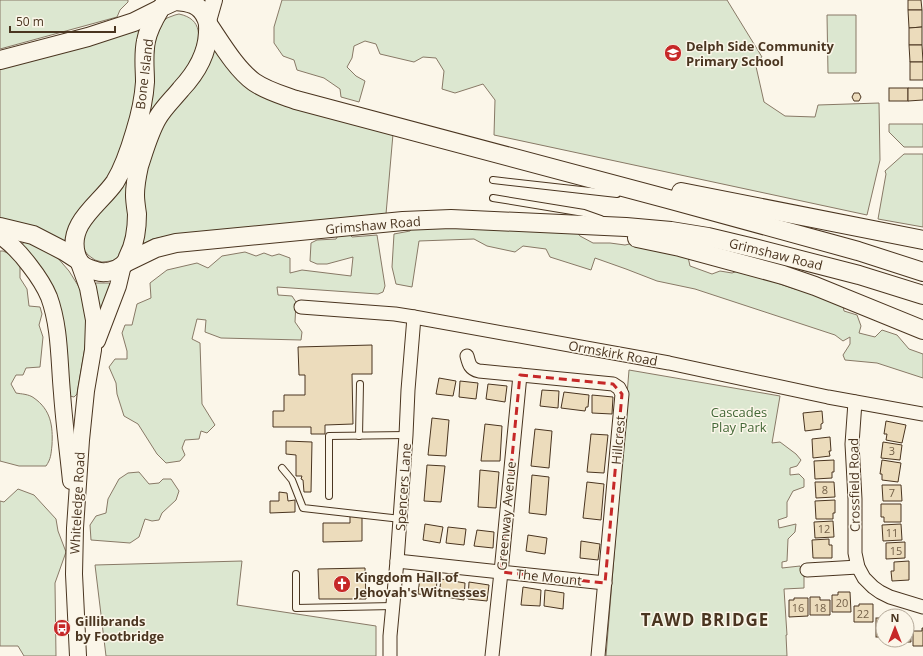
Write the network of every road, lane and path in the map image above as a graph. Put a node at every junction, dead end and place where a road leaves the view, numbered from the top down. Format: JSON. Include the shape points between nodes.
{"nodes":[{"id":1,"x":214,"y":0,"type":"edge"},
{"id":2,"x":163,"y":5,"type":"edge"},
{"id":3,"x":208,"y":22,"type":"junction"},
{"id":4,"x":0,"y":60,"type":"edge"},
{"id":5,"x":502,"y":156,"type":"junction"},
{"id":6,"x":493,"y":180,"type":"dead end"},
{"id":7,"x":620,"y":194,"type":"dead end"},
{"id":8,"x":628,"y":195,"type":"dead end"},
{"id":9,"x":493,"y":198,"type":"dead end"},
{"id":10,"x":668,"y":199,"type":"junction"},
{"id":11,"x":576,"y":225,"type":"junction"},
{"id":12,"x":0,"y":227,"type":"edge"},
{"id":13,"x":626,"y":227,"type":"junction"},
{"id":14,"x":0,"y":236,"type":"edge"},
{"id":15,"x":923,"y":240,"type":"edge"},
{"id":16,"x":79,"y":261,"type":"junction"},
{"id":17,"x":124,"y":264,"type":"junction"},
{"id":18,"x":923,"y":272,"type":"edge"},
{"id":19,"x":923,"y":295,"type":"edge"},
{"id":20,"x":301,"y":306,"type":"dead end"},
{"id":21,"x":414,"y":317,"type":"junction"},
{"id":22,"x":923,"y":330,"type":"edge"},
{"id":23,"x":93,"y":350,"type":"junction"},
{"id":24,"x":467,"y":356,"type":"dead end"},
{"id":25,"x":520,"y":375,"type":"junction"},
{"id":26,"x":360,"y":384,"type":"dead end"},
{"id":27,"x":855,"y":402,"type":"junction"},
{"id":28,"x":923,"y":414,"type":"edge"},
{"id":29,"x":406,"y":435,"type":"junction"},
{"id":30,"x":360,"y":436,"type":"junction"},
{"id":31,"x":282,"y":468,"type":"dead end"},
{"id":32,"x":329,"y":496,"type":"dead end"},
{"id":33,"x":401,"y":519,"type":"junction"},
{"id":34,"x":75,"y":528,"type":"junction"},
{"id":35,"x":397,"y":561,"type":"junction"},
{"id":36,"x":858,"y":567,"type":"junction"},
{"id":37,"x":807,"y":570,"type":"dead end"},
{"id":38,"x":501,"y":572,"type":"junction"},
{"id":39,"x":296,"y":574,"type":"dead end"},
{"id":40,"x":605,"y":583,"type":"junction"},
{"id":41,"x":393,"y":606,"type":"junction"},
{"id":42,"x":923,"y":607,"type":"edge"},
{"id":43,"x":78,"y":656,"type":"edge"},
{"id":44,"x":390,"y":656,"type":"edge"},
{"id":45,"x":492,"y":656,"type":"edge"},
{"id":46,"x":598,"y":656,"type":"edge"}],
"edges":[{"from":1,"to":3,"type":"street"},
{"from":2,"to":3,"type":"main road","via":[[186,1],[203,12]]},
{"from":2,"to":4,"type":"main road","via":[[134,22]]},
{"from":2,"to":16,"type":"main road","name":"Bone Island","via":[[146,41],[144,90],[135,132],[115,182],[78,227],[74,249]]},
{"from":3,"to":5,"type":"main road","name":"Grimshaw Road","via":[[239,68],[270,91]]},
{"from":3,"to":17,"type":"main road","name":"Bone Island","via":[[208,40],[203,57],[194,73],[157,119],[149,138],[136,179],[135,238]]},
{"from":5,"to":10,"type":"main road","name":"Grimshaw Road"},
{"from":5,"to":15,"type":"main road"},
{"from":6,"to":7,"type":"lane"},
{"from":8,"to":10,"type":"lane","name":"Grimshaw Road"},
{"from":9,"to":13,"type":"lane","name":"Grimshaw Road","via":[[584,213]]},
{"from":10,"to":18,"type":"main road","name":"Grimshaw Road","via":[[858,251]]},
{"from":11,"to":13,"type":"main road","name":"Grimshaw Road"},
{"from":11,"to":17,"type":"main road","name":"Grimshaw Road","via":[[452,219],[403,221],[176,243],[156,248]]},
{"from":11,"to":22,"type":"main road","via":[[680,247],[783,275]]},
{"from":12,"to":16,"type":"main road","via":[[33,235]]},
{"from":13,"to":19,"type":"main road","name":"Grimshaw Road","via":[[708,237],[859,275]]},
{"from":14,"to":34,"type":"street","via":[[15,248],[36,274],[48,295],[56,322]]},
{"from":16,"to":17,"type":"main road","via":[[98,272],[115,270]]},
{"from":16,"to":23,"type":"street","name":"Whiteledge Road","via":[[88,288],[94,320]]},
{"from":17,"to":23,"type":"street","name":"Whiteledge Road"},
{"from":20,"to":21,"type":"street","name":"Ormskirk Road"},
{"from":21,"to":27,"type":"street","name":"Ormskirk Road","via":[[669,363]]},
{"from":21,"to":29,"type":"street","name":"Spencers Lane"},
{"from":23,"to":34,"type":"street","name":"Whiteledge Road","via":[[81,440]]},
{"from":24,"to":25,"type":"street","name":"Hillcrest","via":[[474,370]]},
{"from":25,"to":38,"type":"street","name":"Greenway Avenue"},
{"from":25,"to":40,"type":"street","name":"Hillcrest","via":[[612,384],[619,388],[622,394]]},
{"from":26,"to":30,"type":"lane"},
{"from":27,"to":28,"type":"street","name":"Ormskirk Road"},
{"from":27,"to":36,"type":"street","name":"Crossfield Road","via":[[852,444],[855,553]]},
{"from":29,"to":30,"type":"lane"},
{"from":29,"to":33,"type":"street","name":"Spencers Lane"},
{"from":30,"to":32,"type":"lane","via":[[328,436]]},
{"from":31,"to":33,"type":"lane","via":[[292,480],[303,508]]},
{"from":33,"to":35,"type":"street","name":"Spencers Lane"},
{"from":34,"to":43,"type":"street","name":"Whiteledge Road","via":[[74,574]]},
{"from":35,"to":38,"type":"street","name":"The Mount"},
{"from":35,"to":41,"type":"street","name":"Spencers Lane"},
{"from":36,"to":37,"type":"street"},
{"from":36,"to":42,"type":"street","name":"Crossfield Road","via":[[864,578],[880,592]]},
{"from":38,"to":40,"type":"street","name":"The Mount"},
{"from":38,"to":45,"type":"street","name":"Greenway Avenue"},
{"from":39,"to":41,"type":"lane","via":[[296,608]]},
{"from":40,"to":46,"type":"street","name":"Hillcrest"},
{"from":41,"to":44,"type":"street","name":"Spencers Lane"}]}
